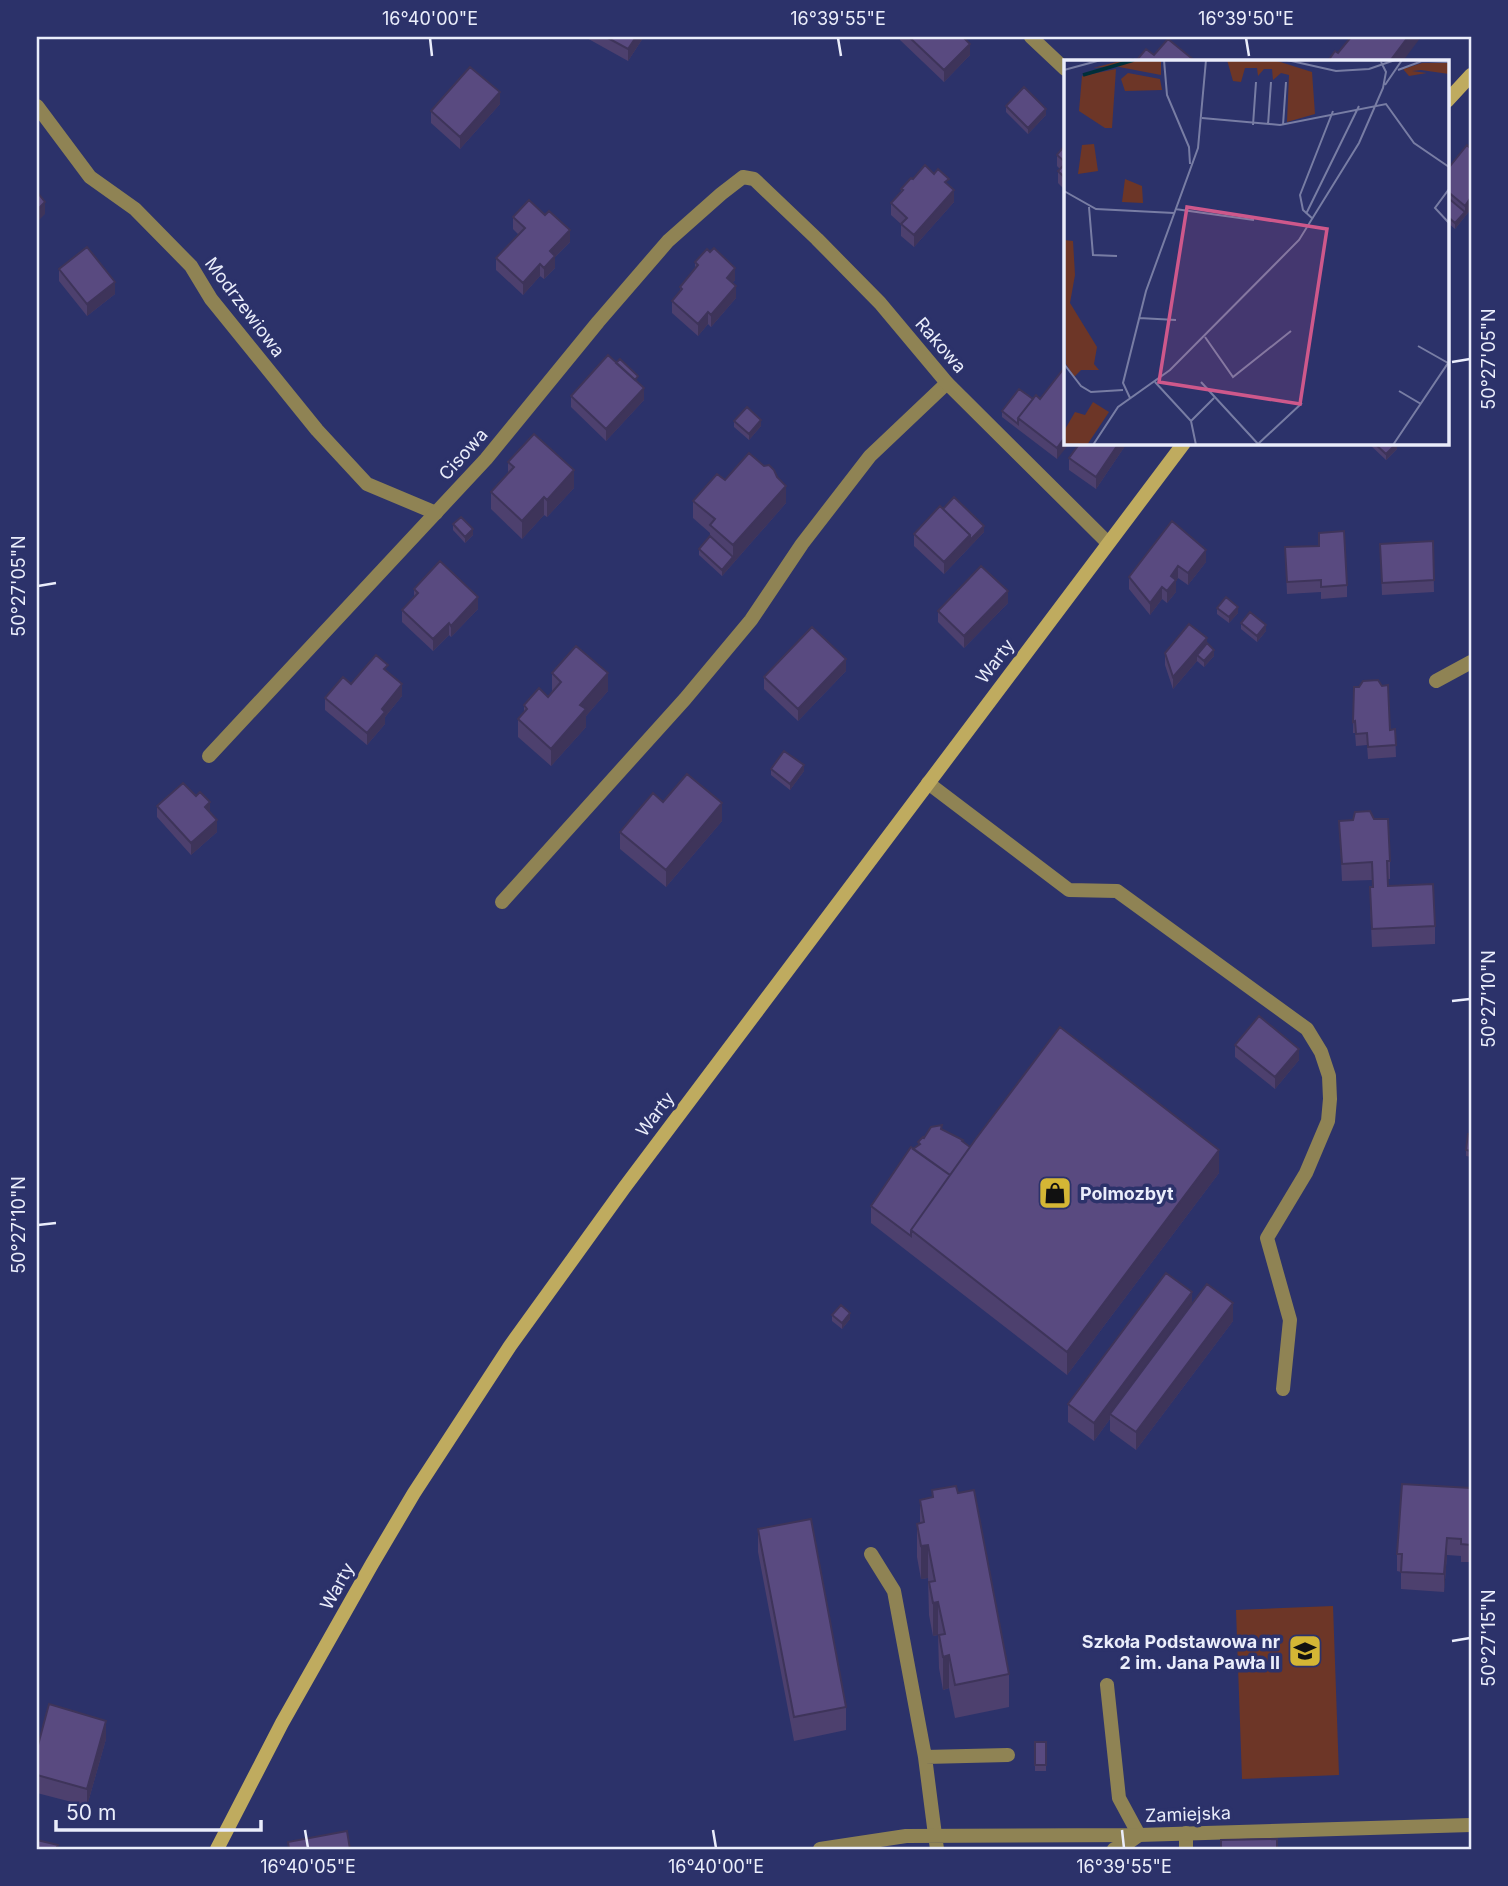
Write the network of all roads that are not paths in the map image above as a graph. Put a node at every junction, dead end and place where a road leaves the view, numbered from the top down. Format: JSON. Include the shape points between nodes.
{"nodes":[{"id":1,"x":1031,"y":37,"type":"edge"},
{"id":2,"x":1064,"y":68,"type":"edge"},
{"id":3,"x":1471,"y":75,"type":"edge"},
{"id":4,"x":1448,"y":101,"type":"edge"},
{"id":5,"x":37,"y":106,"type":"edge"},
{"id":6,"x":743,"y":177,"type":"joint"},
{"id":7,"x":947,"y":383,"type":"junction"},
{"id":8,"x":1183,"y":444,"type":"edge"},
{"id":9,"x":436,"y":513,"type":"junction"},
{"id":10,"x":1108,"y":543,"type":"junction"},
{"id":11,"x":1471,"y":662,"type":"edge"},
{"id":12,"x":1436,"y":681,"type":"dead end"},
{"id":13,"x":209,"y":756,"type":"dead end"},
{"id":14,"x":928,"y":783,"type":"junction"},
{"id":15,"x":502,"y":902,"type":"dead end"},
{"id":16,"x":1283,"y":1390,"type":"dead end"},
{"id":17,"x":871,"y":1554,"type":"dead end"},
{"id":18,"x":1107,"y":1685,"type":"dead end"},
{"id":19,"x":1008,"y":1755,"type":"dead end"},
{"id":20,"x":925,"y":1757,"type":"junction"},
{"id":21,"x":1471,"y":1825,"type":"edge"},
{"id":22,"x":1186,"y":1833,"type":"junction"},
{"id":23,"x":1139,"y":1835,"type":"junction"},
{"id":24,"x":936,"y":1842,"type":"edge"},
{"id":25,"x":217,"y":1849,"type":"edge"},
{"id":26,"x":820,"y":1849,"type":"edge"},
{"id":27,"x":1114,"y":1849,"type":"edge"},
{"id":28,"x":1186,"y":1849,"type":"edge"}],
"edges":[{"from":1,"to":2,"type":"street"},
{"from":3,"to":4,"type":"main road"},
{"from":5,"to":9,"type":"street","name":"Modrzewiowa","via":[[90,177],[135,209],[191,266],[211,299],[367,484]]},
{"from":6,"to":7,"type":"street","name":"Rakowa","via":[[754,179],[817,239],[880,303]]},
{"from":6,"to":9,"type":"street","name":"Cisowa","via":[[668,241]]},
{"from":7,"to":10,"type":"street","name":"Rakowa"},
{"from":7,"to":15,"type":"street","via":[[870,456],[751,620]]},
{"from":8,"to":10,"type":"main road","name":"Warty"},
{"from":9,"to":13,"type":"street","name":"Cisowa"},
{"from":10,"to":14,"type":"main road","name":"Warty"},
{"from":11,"to":12,"type":"street"},
{"from":14,"to":16,"type":"street","via":[[1069,890],[1117,891],[1307,1029],[1321,1052],[1329,1076],[1328,1121],[1306,1173],[1268,1238],[1290,1320]]},
{"from":14,"to":25,"type":"main road","name":"Warty","via":[[510,1346],[372,1564]]},
{"from":17,"to":20,"type":"street","via":[[894,1591]]},
{"from":18,"to":23,"type":"street","via":[[1119,1798]]},
{"from":19,"to":20,"type":"street"},
{"from":20,"to":24,"type":"street"},
{"from":21,"to":22,"type":"street","name":"Zamiejska"},
{"from":22,"to":23,"type":"street","name":"Zamiejska"},
{"from":22,"to":28,"type":"street"},
{"from":23,"to":24,"type":"street","name":"Zamiejska"},
{"from":23,"to":27,"type":"street"},
{"from":24,"to":26,"type":"street","name":"Zamiejska","via":[[906,1836]]}]}
